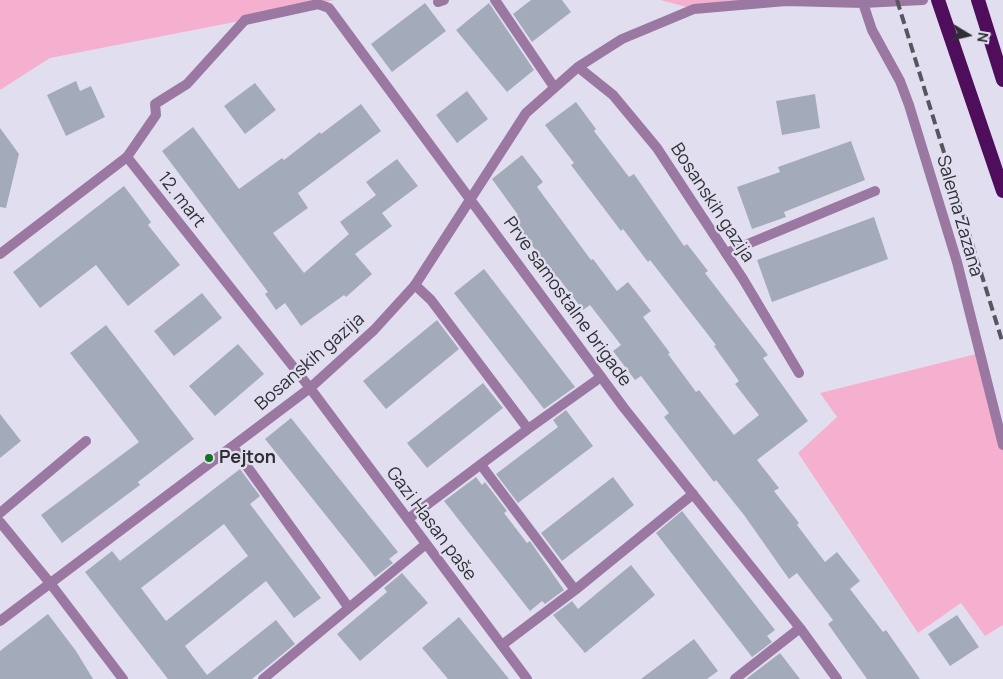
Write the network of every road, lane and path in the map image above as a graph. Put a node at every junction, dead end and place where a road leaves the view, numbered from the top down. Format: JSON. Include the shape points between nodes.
{"nodes":[{"id":1,"x":495,"y":0,"type":"edge"},
{"id":2,"x":923,"y":0,"type":"edge"},
{"id":3,"x":938,"y":0,"type":"edge"},
{"id":4,"x":978,"y":0,"type":"edge"},
{"id":5,"x":863,"y":3,"type":"junction"},
{"id":6,"x":578,"y":66,"type":"junction"},
{"id":7,"x":1003,"y":80,"type":"edge"},
{"id":8,"x":554,"y":87,"type":"junction"},
{"id":9,"x":127,"y":156,"type":"junction"},
{"id":10,"x":875,"y":190,"type":"dead end"},
{"id":11,"x":1003,"y":191,"type":"edge"},
{"id":12,"x":471,"y":199,"type":"junction"},
{"id":13,"x":726,"y":253,"type":"junction"},
{"id":14,"x":0,"y":254,"type":"edge"},
{"id":15,"x":415,"y":284,"type":"junction"},
{"id":16,"x":799,"y":373,"type":"dead end"},
{"id":17,"x":601,"y":377,"type":"junction"},
{"id":18,"x":310,"y":388,"type":"junction"},
{"id":19,"x":528,"y":429,"type":"junction"},
{"id":20,"x":86,"y":441,"type":"dead end"},
{"id":21,"x":1003,"y":445,"type":"edge"},
{"id":22,"x":233,"y":447,"type":"junction"},
{"id":23,"x":481,"y":465,"type":"junction"},
{"id":24,"x":692,"y":494,"type":"junction"},
{"id":25,"x":0,"y":513,"type":"edge"},
{"id":26,"x":408,"y":520,"type":"junction"},
{"id":27,"x":0,"y":522,"type":"edge"},
{"id":28,"x":426,"y":544,"type":"junction"},
{"id":29,"x":50,"y":583,"type":"junction"},
{"id":30,"x":575,"y":590,"type":"junction"},
{"id":31,"x":349,"y":608,"type":"junction"},
{"id":32,"x":0,"y":621,"type":"edge"},
{"id":33,"x":800,"y":628,"type":"junction"},
{"id":34,"x":502,"y":645,"type":"junction"},
{"id":35,"x":123,"y":679,"type":"edge"},
{"id":36,"x":263,"y":679,"type":"edge"},
{"id":37,"x":527,"y":679,"type":"edge"},
{"id":38,"x":734,"y":679,"type":"edge"},
{"id":39,"x":837,"y":679,"type":"edge"}],
"edges":[{"from":1,"to":8,"type":"street"},
{"from":2,"to":5,"type":"street","name":"Bosanskih gazija"},
{"from":3,"to":11,"type":"highway"},
{"from":4,"to":7,"type":"highway"},
{"from":5,"to":6,"type":"street","name":"Bosanskih gazija","via":[[786,1],[694,9],[622,39]]},
{"from":5,"to":21,"type":"street","name":"Salema Zazana","via":[[872,30],[900,81],[909,105],[957,262]]},
{"from":6,"to":8,"type":"street","name":"Bosanskih gazija"},
{"from":6,"to":13,"type":"street","name":"Bosanskih gazija","via":[[613,95],[657,148]]},
{"from":8,"to":12,"type":"street","name":"Bosanskih gazija","via":[[526,113]]},
{"from":9,"to":12,"type":"street","name":"Prve samostalne brigade","via":[[156,115],[155,104],[187,84],[245,20],[318,4],[328,8]]},
{"from":9,"to":14,"type":"street"},
{"from":9,"to":18,"type":"street","name":"12. mart"},
{"from":10,"to":13,"type":"street"},
{"from":12,"to":15,"type":"street","name":"Bosanskih gazija"},
{"from":12,"to":17,"type":"street","name":"Prve samostalne brigade"},
{"from":13,"to":16,"type":"street","name":"Bosanskih gazija"},
{"from":15,"to":18,"type":"street","name":"Bosanskih gazija","via":[[374,330]]},
{"from":15,"to":19,"type":"street","via":[[431,300]]},
{"from":17,"to":19,"type":"street"},
{"from":17,"to":24,"type":"street","name":"Prve samostalne brigade"},
{"from":18,"to":22,"type":"street","name":"Bosanskih gazija"},
{"from":18,"to":26,"type":"street","name":"Gazi Hasan paše"},
{"from":19,"to":23,"type":"street"},
{"from":20,"to":25,"type":"street"},
{"from":22,"to":29,"type":"street","name":"Bosanskih gazija"},
{"from":22,"to":31,"type":"street"},
{"from":23,"to":26,"type":"street"},
{"from":23,"to":30,"type":"street"},
{"from":24,"to":30,"type":"street"},
{"from":24,"to":33,"type":"street","name":"Prve samostalne brigade"},
{"from":26,"to":28,"type":"street","name":"Gazi Hasan paše"},
{"from":27,"to":29,"type":"street"},
{"from":28,"to":31,"type":"street"},
{"from":28,"to":34,"type":"street","name":"Gazi Hasan paše"},
{"from":29,"to":32,"type":"street","name":"Bosanskih gazija"},
{"from":29,"to":35,"type":"street"},
{"from":30,"to":34,"type":"street"},
{"from":31,"to":36,"type":"street"},
{"from":33,"to":38,"type":"street"},
{"from":33,"to":39,"type":"street","name":"Prve samostalne brigade"},
{"from":34,"to":37,"type":"street","name":"Gazi Hasan paše"}]}
